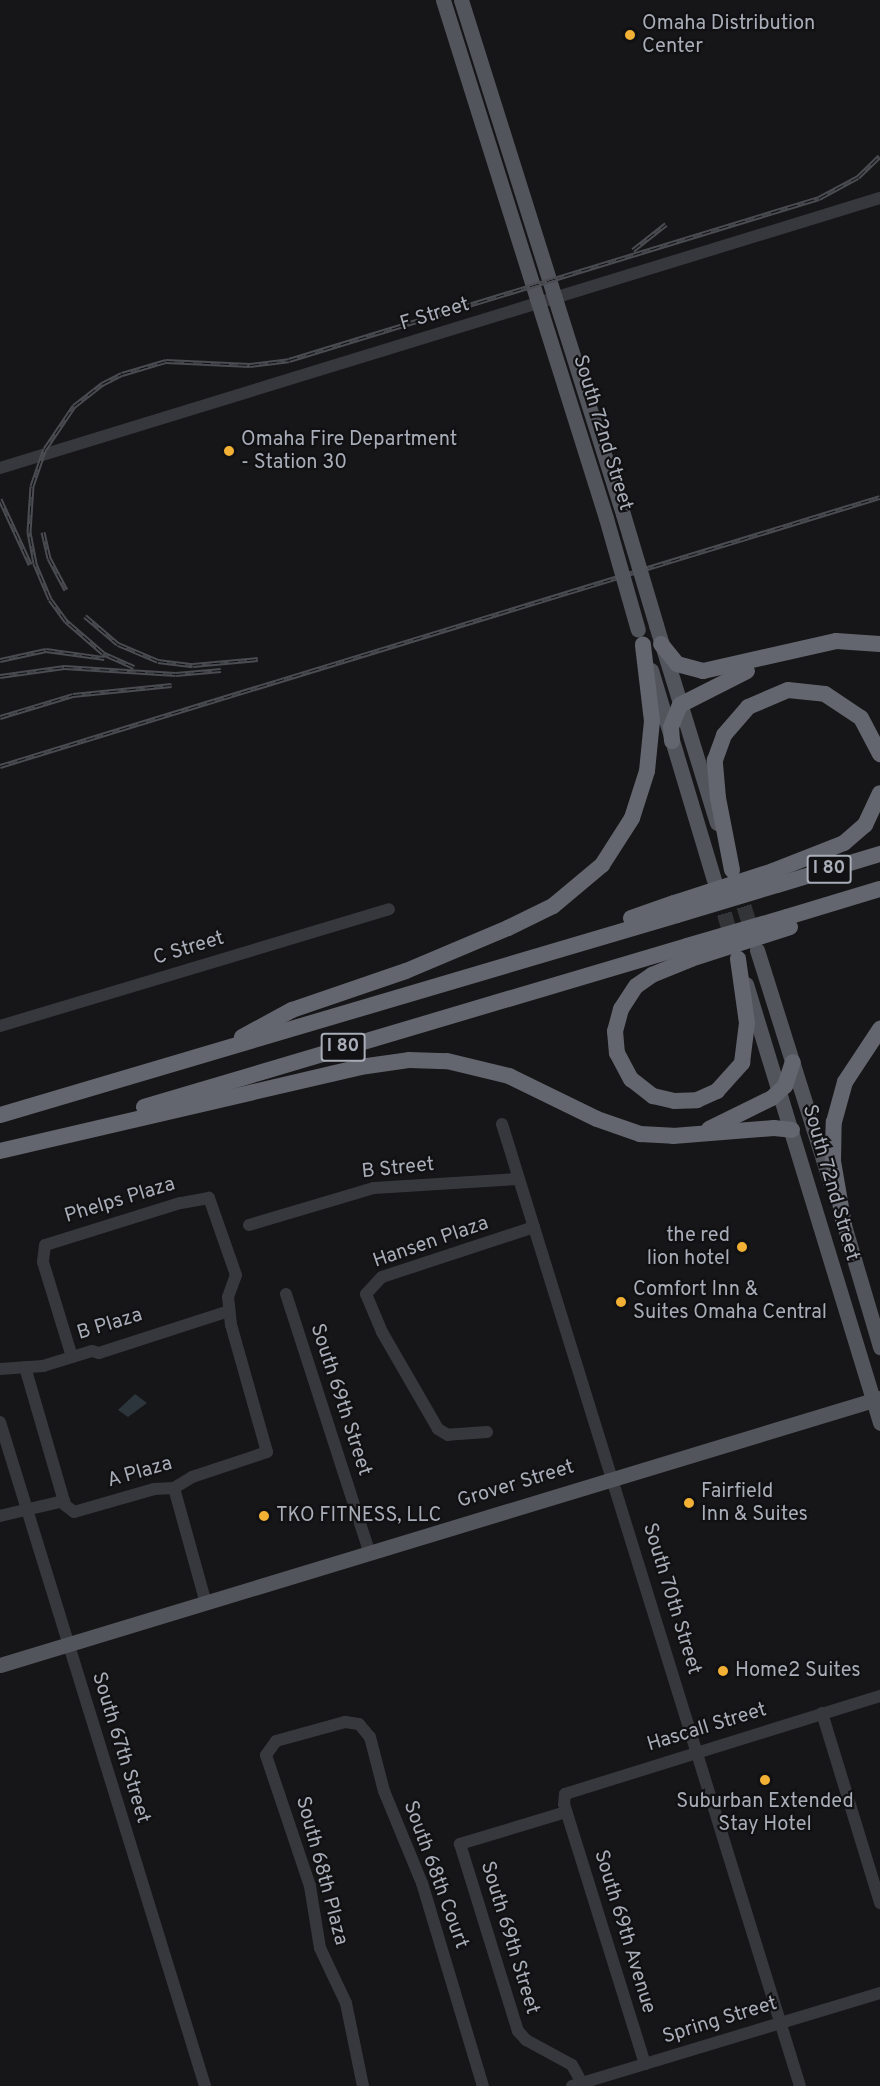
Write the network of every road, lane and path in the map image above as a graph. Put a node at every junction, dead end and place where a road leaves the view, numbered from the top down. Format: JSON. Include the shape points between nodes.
{"nodes":[{"id":1,"x":443,"y":0,"type":"edge"},
{"id":2,"x":461,"y":0,"type":"edge"},
{"id":3,"x":880,"y":198,"type":"edge"},
{"id":4,"x":557,"y":296,"type":"junction"},
{"id":5,"x":540,"y":302,"type":"junction"},
{"id":6,"x":0,"y":468,"type":"edge"},
{"id":7,"x":641,"y":637,"type":"junction"},
{"id":8,"x":836,"y":641,"type":"junction"},
{"id":9,"x":661,"y":644,"type":"junction"},
{"id":10,"x":880,"y":644,"type":"edge"},
{"id":11,"x":680,"y":705,"type":"junction"},
{"id":12,"x":672,"y":741,"type":"junction"},
{"id":13,"x":880,"y":754,"type":"edge"},
{"id":14,"x":880,"y":793,"type":"edge"},
{"id":15,"x":880,"y":854,"type":"edge"},
{"id":16,"x":733,"y":872,"type":"joint"},
{"id":17,"x":775,"y":878,"type":"junction"},
{"id":18,"x":714,"y":880,"type":"tunnel mouth"},
{"id":19,"x":880,"y":889,"type":"edge"},
{"id":20,"x":880,"y":898,"type":"edge"},
{"id":21,"x":388,"y":909,"type":"dead end"},
{"id":22,"x":788,"y":922,"type":"junction"},
{"id":23,"x":757,"y":950,"type":"tunnel mouth"},
{"id":24,"x":689,"y":952,"type":"junction"},
{"id":25,"x":738,"y":957,"type":"joint"},
{"id":26,"x":0,"y":1026,"type":"edge"},
{"id":27,"x":880,"y":1029,"type":"edge"},
{"id":28,"x":206,"y":1056,"type":"junction"},
{"id":29,"x":793,"y":1062,"type":"junction"},
{"id":30,"x":781,"y":1091,"type":"junction"},
{"id":31,"x":0,"y":1115,"type":"edge"},
{"id":32,"x":502,"y":1124,"type":"dead end"},
{"id":33,"x":792,"y":1130,"type":"junction"},
{"id":34,"x":688,"y":1136,"type":"junction"},
{"id":35,"x":0,"y":1151,"type":"edge"},
{"id":36,"x":519,"y":1179,"type":"junction"},
{"id":37,"x":249,"y":1225,"type":"dead end"},
{"id":38,"x":844,"y":1225,"type":"junction"},
{"id":39,"x":534,"y":1227,"type":"junction"},
{"id":40,"x":286,"y":1294,"type":"dead end"},
{"id":41,"x":230,"y":1311,"type":"junction"},
{"id":42,"x":880,"y":1347,"type":"edge"},
{"id":43,"x":72,"y":1357,"type":"junction"},
{"id":44,"x":25,"y":1367,"type":"junction"},
{"id":45,"x":0,"y":1368,"type":"edge"},
{"id":46,"x":878,"y":1400,"type":"edge"},
{"id":47,"x":0,"y":1422,"type":"edge"},
{"id":48,"x":880,"y":1423,"type":"edge"},
{"id":49,"x":487,"y":1432,"type":"dead end"},
{"id":50,"x":612,"y":1478,"type":"junction"},
{"id":51,"x":174,"y":1488,"type":"junction"},
{"id":52,"x":64,"y":1501,"type":"junction"},
{"id":53,"x":27,"y":1508,"type":"junction"},
{"id":54,"x":0,"y":1516,"type":"edge"},
{"id":55,"x":369,"y":1551,"type":"junction"},
{"id":56,"x":206,"y":1603,"type":"junction"},
{"id":57,"x":67,"y":1645,"type":"junction"},
{"id":58,"x":0,"y":1665,"type":"edge"},
{"id":59,"x":880,"y":1696,"type":"edge"},
{"id":60,"x":822,"y":1713,"type":"junction"},
{"id":61,"x":315,"y":1731,"type":"joint"},
{"id":62,"x":696,"y":1751,"type":"junction"},
{"id":63,"x":566,"y":1812,"type":"junction"},
{"id":64,"x":880,"y":1903,"type":"edge"},
{"id":65,"x":880,"y":1993,"type":"edge"},
{"id":66,"x":780,"y":2023,"type":"junction"},
{"id":67,"x":645,"y":2064,"type":"junction"},
{"id":68,"x":577,"y":2085,"type":"edge"},
{"id":69,"x":205,"y":2086,"type":"edge"},
{"id":70,"x":363,"y":2086,"type":"edge"},
{"id":71,"x":483,"y":2086,"type":"edge"},
{"id":72,"x":800,"y":2086,"type":"edge"}],
"edges":[{"from":1,"to":5,"type":"main road","name":"South 72nd Street"},
{"from":2,"to":4,"type":"main road","name":"South 72nd Street"},
{"from":3,"to":4,"type":"street","name":"F Street"},
{"from":4,"to":5,"type":"street","name":"F Street"},
{"from":4,"to":9,"type":"main road","name":"South 72nd Street","bridge":true},
{"from":5,"to":6,"type":"street","name":"F Street"},
{"from":5,"to":7,"type":"main road","name":"South 72nd Street","bridge":true},
{"from":7,"to":12,"type":"main road","name":"South 72nd Street"},
{"from":7,"to":28,"type":"highway","via":[[652,721],[643,788],[615,848],[583,884],[553,906],[508,928],[406,971],[292,1010]]},
{"from":8,"to":9,"type":"highway","via":[[703,671],[677,664]]},
{"from":8,"to":10,"type":"highway"},
{"from":8,"to":11,"type":"highway","via":[[745,671]]},
{"from":9,"to":11,"type":"main road","name":"South 72nd Street"},
{"from":11,"to":12,"type":"highway","via":[[670,727]]},
{"from":11,"to":16,"type":"main road","name":"South 72nd Street"},
{"from":12,"to":18,"type":"main road","name":"South 72nd Street"},
{"from":13,"to":16,"type":"highway","via":[[861,718],[825,694],[788,690],[748,707],[724,735],[715,760],[718,798]]},
{"from":14,"to":17,"type":"highway","via":[[869,819],[844,843]]},
{"from":15,"to":17,"type":"highway","number":"I 80"},
{"from":17,"to":28,"type":"highway","number":"I 80","bridge":true},
{"from":19,"to":22,"type":"highway","number":"I 80"},
{"from":20,"to":22,"type":"highway"},
{"from":21,"to":26,"type":"street","name":"C Street"},
{"from":22,"to":24,"type":"highway","number":"I 80","bridge":true},
{"from":23,"to":29,"type":"main road","name":"South 72nd Street"},
{"from":24,"to":25,"type":"highway","via":[[636,986],[621,1009],[615,1031],[617,1053],[631,1079],[653,1095],[674,1101],[697,1100],[717,1091],[742,1062],[747,1023]]},
{"from":24,"to":35,"type":"highway","number":"I 80"},
{"from":25,"to":30,"type":"main road","name":"South 72nd Street"},
{"from":27,"to":38,"type":"highway","via":[[849,1073],[834,1122],[833,1161]]},
{"from":28,"to":31,"type":"highway","number":"I 80"},
{"from":29,"to":30,"type":"highway"},
{"from":29,"to":38,"type":"main road","name":"South 72nd Street"},
{"from":30,"to":33,"type":"main road","name":"South 72nd Street"},
{"from":30,"to":34,"type":"highway","via":[[752,1111]]},
{"from":32,"to":36,"type":"street","name":"South 70th Street"},
{"from":33,"to":34,"type":"highway","via":[[757,1129]]},
{"from":33,"to":46,"type":"main road","name":"South 72nd Street"},
{"from":34,"to":35,"type":"highway","via":[[626,1130],[528,1084],[490,1071],[447,1061],[409,1060],[360,1067]]},
{"from":36,"to":37,"type":"street","name":"B Street","via":[[374,1188]]},
{"from":36,"to":39,"type":"street","name":"South 70th Street"},
{"from":38,"to":42,"type":"main road","name":"South 72nd Street"},
{"from":39,"to":49,"type":"street","name":"Hansen Plaza","via":[[373,1283],[366,1294],[390,1346],[444,1433]]},
{"from":39,"to":50,"type":"street","name":"South 70th Street"},
{"from":40,"to":55,"type":"street","name":"South 69th Street"},
{"from":41,"to":43,"type":"street","name":"B Plaza","via":[[149,1334],[144,1340],[110,1350]]},
{"from":41,"to":43,"type":"street","name":"Phelps Plaza","via":[[228,1297],[236,1275],[209,1198],[180,1203],[48,1243],[44,1248],[43,1262]]},
{"from":41,"to":51,"type":"street","name":"A Plaza","via":[[267,1452],[192,1477]]},
{"from":43,"to":44,"type":"street","name":"B Plaza"},
{"from":44,"to":45,"type":"street","name":"B Plaza"},
{"from":44,"to":52,"type":"street"},
{"from":46,"to":48,"type":"main road","name":"South 72nd Street"},
{"from":46,"to":50,"type":"main road","name":"Grover Street"},
{"from":47,"to":53,"type":"street","name":"South 67th Street"},
{"from":50,"to":55,"type":"main road","name":"Grover Street"},
{"from":50,"to":62,"type":"street","name":"South 70th Street"},
{"from":51,"to":52,"type":"street","name":"A Plaza","via":[[154,1489],[77,1512],[66,1508]]},
{"from":51,"to":56,"type":"street"},
{"from":52,"to":53,"type":"street","name":"A Plaza"},
{"from":53,"to":54,"type":"street","name":"A Plaza"},
{"from":53,"to":57,"type":"street","name":"South 67th Street"},
{"from":55,"to":56,"type":"main road","name":"Grover Street"},
{"from":56,"to":57,"type":"main road","name":"Grover Street"},
{"from":57,"to":58,"type":"main road","name":"Grover Street"},
{"from":57,"to":69,"type":"street","name":"South 67th Street"},
{"from":59,"to":60,"type":"street","name":"Hascall Street"},
{"from":60,"to":62,"type":"street","name":"Hascall Street"},
{"from":60,"to":64,"type":"street"},
{"from":61,"to":70,"type":"street","name":"South 68th Plaza","via":[[276,1741],[268,1749],[267,1762],[310,1886],[320,1948],[346,2003]]},
{"from":61,"to":71,"type":"street","name":"South 68th Court","via":[[340,1722],[354,1722],[370,1737],[384,1791],[422,1883]]},
{"from":62,"to":63,"type":"street","name":"Hascall Street","via":[[571,1789],[564,1797]]},
{"from":62,"to":66,"type":"street","name":"South 70th Street"},
{"from":63,"to":67,"type":"street","name":"South 69th Avenue"},
{"from":63,"to":68,"type":"street","name":"South 69th Street","via":[[460,1844],[520,2034],[572,2064]]},
{"from":65,"to":66,"type":"street","name":"Spring Street"},
{"from":66,"to":67,"type":"street","name":"Spring Street"},
{"from":66,"to":72,"type":"street","name":"South 70th Street"},
{"from":67,"to":68,"type":"street","name":"Spring Street"}]}
